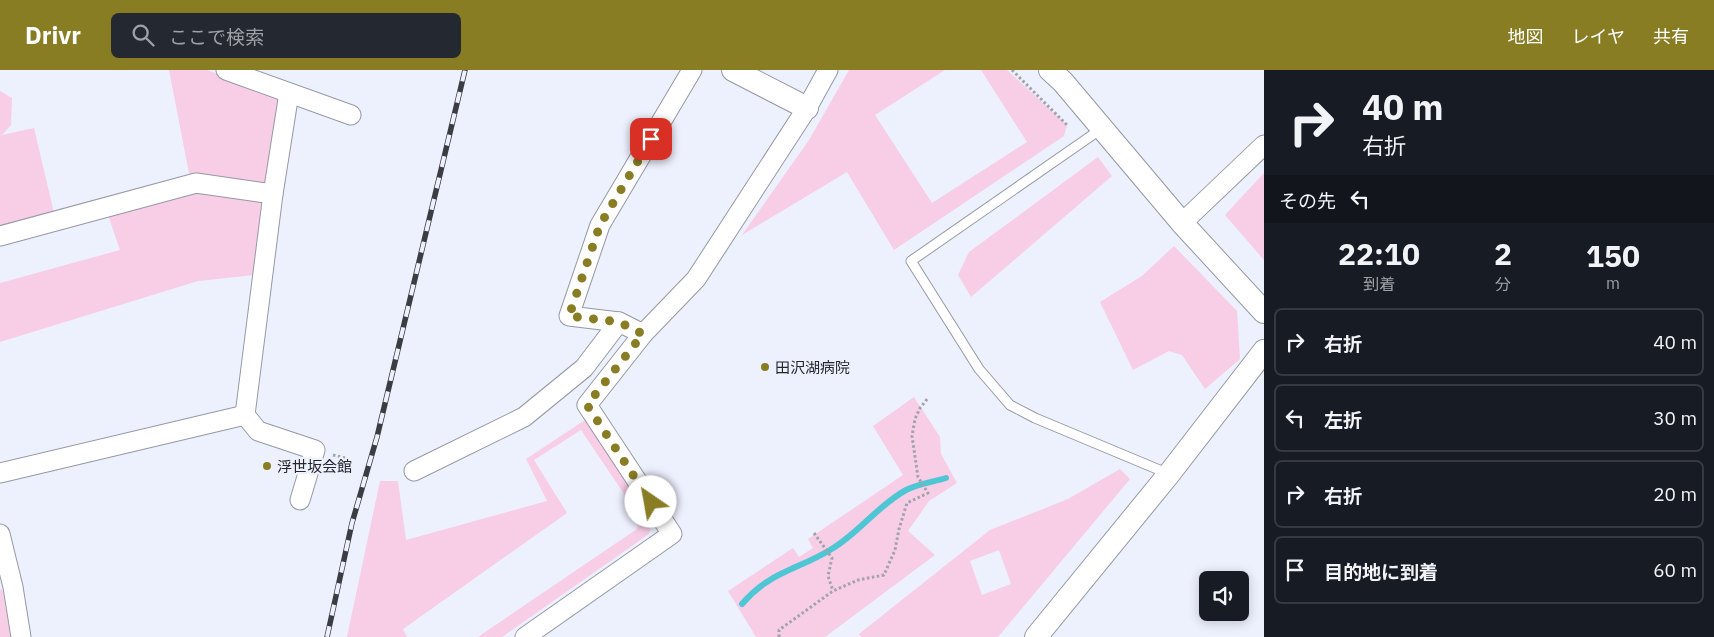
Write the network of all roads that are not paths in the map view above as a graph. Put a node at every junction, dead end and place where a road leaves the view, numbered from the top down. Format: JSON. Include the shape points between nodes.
{"nodes":[{"id":1,"x":226,"y":70,"type":"edge"},
{"id":2,"x":692,"y":70,"type":"edge"},
{"id":3,"x":733,"y":70,"type":"edge"},
{"id":4,"x":828,"y":70,"type":"edge"},
{"id":5,"x":1050,"y":70,"type":"edge"},
{"id":6,"x":289,"y":93,"type":"junction"},
{"id":7,"x":807,"y":108,"type":"junction"},
{"id":8,"x":351,"y":115,"type":"dead end"},
{"id":9,"x":1101,"y":129,"type":"junction"},
{"id":10,"x":1264,"y":145,"type":"edge"},
{"id":11,"x":273,"y":194,"type":"junction"},
{"id":12,"x":1182,"y":223,"type":"junction"},
{"id":13,"x":0,"y":236,"type":"edge"},
{"id":14,"x":1264,"y":312,"type":"edge"},
{"id":15,"x":619,"y":322,"type":"junction"},
{"id":16,"x":643,"y":334,"type":"junction"},
{"id":17,"x":1264,"y":351,"type":"edge"},
{"id":18,"x":245,"y":415,"type":"junction"},
{"id":19,"x":414,"y":470,"type":"dead end"},
{"id":20,"x":0,"y":473,"type":"edge"},
{"id":21,"x":1169,"y":474,"type":"junction"},
{"id":22,"x":300,"y":500,"type":"dead end"},
{"id":23,"x":0,"y":534,"type":"edge"},
{"id":24,"x":21,"y":637,"type":"edge"},
{"id":25,"x":525,"y":637,"type":"edge"},
{"id":26,"x":1036,"y":637,"type":"edge"}],
"edges":[{"from":1,"to":6,"type":"street"},
{"from":2,"to":15,"type":"street","via":[[600,225],[569,316]]},
{"from":3,"to":7,"type":"street"},
{"from":4,"to":7,"type":"street"},
{"from":5,"to":9,"type":"street"},
{"from":6,"to":8,"type":"street"},
{"from":6,"to":11,"type":"street"},
{"from":7,"to":16,"type":"street","via":[[696,279]]},
{"from":9,"to":12,"type":"street"},
{"from":9,"to":21,"type":"lane","via":[[912,261],[979,369],[1010,405]]},
{"from":10,"to":12,"type":"street"},
{"from":11,"to":13,"type":"street","via":[[196,183]]},
{"from":11,"to":18,"type":"street"},
{"from":12,"to":14,"type":"street"},
{"from":15,"to":16,"type":"street"},
{"from":15,"to":19,"type":"street","via":[[584,368],[524,417]]},
{"from":16,"to":25,"type":"street","via":[[587,405],[672,534]]},
{"from":17,"to":21,"type":"street"},
{"from":18,"to":20,"type":"street"},
{"from":18,"to":22,"type":"street","via":[[258,431],[316,450]]},
{"from":21,"to":26,"type":"street"},
{"from":23,"to":24,"type":"street"}]}
